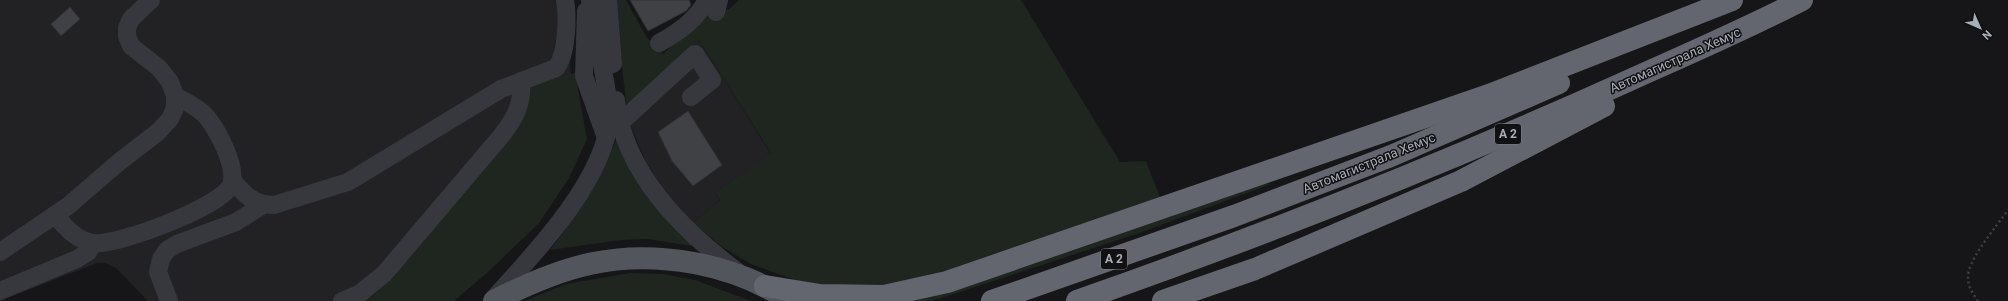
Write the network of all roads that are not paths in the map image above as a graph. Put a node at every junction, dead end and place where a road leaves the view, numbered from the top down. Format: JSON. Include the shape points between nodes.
{"nodes":[{"id":1,"x":150,"y":0,"type":"edge"},
{"id":2,"x":565,"y":0,"type":"edge"},
{"id":3,"x":588,"y":0,"type":"edge"},
{"id":4,"x":608,"y":0,"type":"edge"},
{"id":5,"x":1734,"y":0,"type":"edge"},
{"id":6,"x":1802,"y":0,"type":"edge"},
{"id":7,"x":714,"y":4,"type":"edge"},
{"id":8,"x":1768,"y":18,"type":"junction"},
{"id":9,"x":659,"y":43,"type":"dead end"},
{"id":10,"x":521,"y":81,"type":"junction"},
{"id":11,"x":174,"y":96,"type":"junction"},
{"id":12,"x":691,"y":97,"type":"dead end"},
{"id":13,"x":621,"y":122,"type":"junction"},
{"id":14,"x":233,"y":181,"type":"junction"},
{"id":15,"x":263,"y":205,"type":"junction"},
{"id":16,"x":54,"y":215,"type":"junction"},
{"id":17,"x":94,"y":243,"type":"junction"},
{"id":18,"x":0,"y":252,"type":"edge"},
{"id":19,"x":742,"y":275,"type":"junction"},
{"id":20,"x":765,"y":286,"type":"junction"},
{"id":21,"x":0,"y":291,"type":"edge"},
{"id":22,"x":169,"y":301,"type":"edge"},
{"id":23,"x":342,"y":301,"type":"edge"},
{"id":24,"x":493,"y":301,"type":"edge"},
{"id":25,"x":790,"y":301,"type":"edge"},
{"id":26,"x":992,"y":301,"type":"edge"},
{"id":27,"x":1077,"y":301,"type":"edge"},
{"id":28,"x":1163,"y":301,"type":"edge"}],
"edges":[{"from":1,"to":11,"type":"street","via":[[131,19],[127,36],[131,46],[170,82]]},
{"from":2,"to":10,"type":"street","via":[[567,9],[560,63],[548,72]]},
{"from":3,"to":24,"type":"street","via":[[584,76],[605,136],[600,155],[572,204]]},
{"from":4,"to":13,"type":"street"},
{"from":5,"to":20,"type":"highway","via":[[1489,96],[947,282],[884,296],[820,295]]},
{"from":5,"to":26,"type":"highway","name":"Автомагистрала Хемус","number":"A 2","via":[[1506,107],[1391,156],[1220,221]]},
{"from":6,"to":8,"type":"highway","name":"Автомагистрала Хемус","number":"A 2"},
{"from":7,"to":9,"type":"street"},
{"from":8,"to":27,"type":"highway","name":"Автомагистрала Хемус","number":"A 2","via":[[1376,190]]},
{"from":8,"to":28,"type":"highway","via":[[1461,181],[1255,269]]},
{"from":10,"to":15,"type":"street","via":[[501,89],[348,182],[274,205]]},
{"from":10,"to":23,"type":"street","via":[[520,103],[515,118],[502,135],[384,274],[359,294]]},
{"from":11,"to":14,"type":"street","via":[[191,104],[213,125],[227,152]]},
{"from":11,"to":16,"type":"street","via":[[175,108],[170,119],[158,132]]},
{"from":12,"to":13,"type":"street","via":[[712,80],[695,54]]},
{"from":13,"to":19,"type":"street","via":[[637,164],[663,203],[691,234]]},
{"from":14,"to":15,"type":"street","via":[[253,201]]},
{"from":14,"to":17,"type":"street","via":[[222,195],[194,212],[126,238]]},
{"from":15,"to":22,"type":"street","via":[[236,222],[167,250],[161,259],[158,272]]},
{"from":16,"to":17,"type":"street","via":[[72,233]]},
{"from":16,"to":18,"type":"street"},
{"from":17,"to":21,"type":"street","via":[[88,252],[77,259]]},
{"from":19,"to":20,"type":"main road"},
{"from":19,"to":24,"type":"main road","via":[[666,258],[628,257],[562,271]]},
{"from":20,"to":25,"type":"main road"}]}
